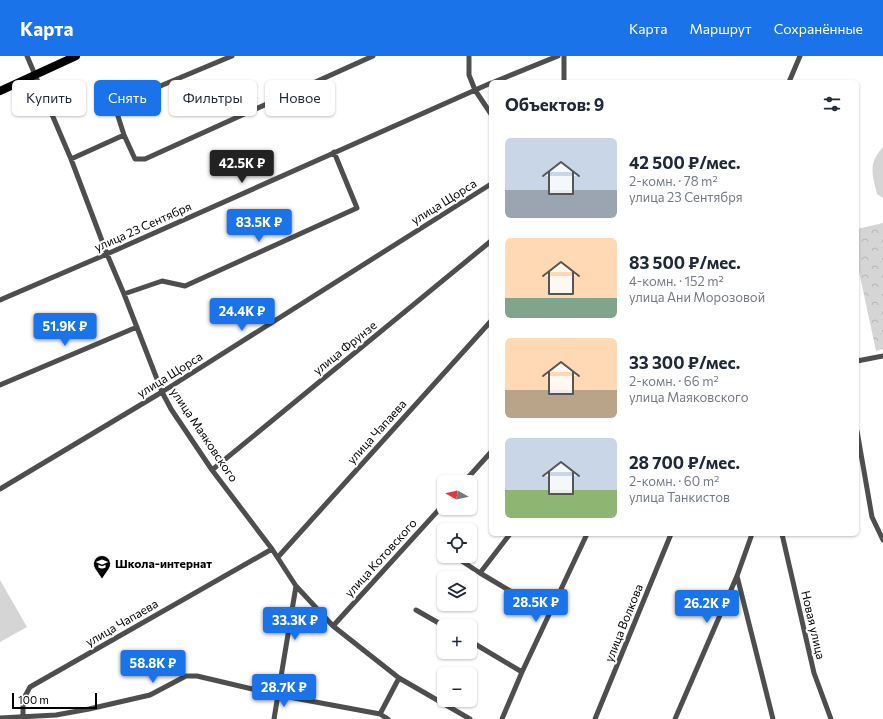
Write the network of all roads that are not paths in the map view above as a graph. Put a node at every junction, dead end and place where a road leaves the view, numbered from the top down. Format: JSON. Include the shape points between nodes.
{"nodes":[{"id":1,"x":27,"y":56,"type":"edge"},
{"id":2,"x":76,"y":56,"type":"edge"},
{"id":3,"x":232,"y":56,"type":"edge"},
{"id":4,"x":373,"y":56,"type":"edge"},
{"id":5,"x":469,"y":56,"type":"edge"},
{"id":6,"x":558,"y":56,"type":"edge"},
{"id":7,"x":564,"y":56,"type":"edge"},
{"id":8,"x":800,"y":56,"type":"edge"},
{"id":9,"x":35,"y":75,"type":"junction"},
{"id":10,"x":499,"y":80,"type":"edge"},
{"id":11,"x":564,"y":80,"type":"edge"},
{"id":12,"x":790,"y":80,"type":"edge"},
{"id":13,"x":489,"y":84,"type":"edge"},
{"id":14,"x":475,"y":90,"type":"junction"},
{"id":15,"x":0,"y":91,"type":"edge"},
{"id":16,"x":489,"y":111,"type":"edge"},
{"id":17,"x":124,"y":135,"type":"junction"},
{"id":18,"x":334,"y":152,"type":"junction"},
{"id":19,"x":72,"y":159,"type":"junction"},
{"id":20,"x":489,"y":185,"type":"edge"},
{"id":21,"x":489,"y":243,"type":"edge"},
{"id":22,"x":107,"y":254,"type":"junction"},
{"id":23,"x":124,"y":294,"type":"junction"},
{"id":24,"x":0,"y":300,"type":"edge"},
{"id":25,"x":489,"y":323,"type":"edge"},
{"id":26,"x":137,"y":326,"type":"junction"},
{"id":27,"x":486,"y":326,"type":"junction"},
{"id":28,"x":489,"y":328,"type":"edge"},
{"id":29,"x":883,"y":356,"type":"edge"},
{"id":30,"x":859,"y":360,"type":"edge"},
{"id":31,"x":0,"y":384,"type":"edge"},
{"id":32,"x":162,"y":392,"type":"junction"},
{"id":33,"x":859,"y":443,"type":"edge"},
{"id":34,"x":489,"y":454,"type":"edge"},
{"id":35,"x":212,"y":470,"type":"junction"},
{"id":36,"x":470,"y":475,"type":"edge"},
{"id":37,"x":0,"y":489,"type":"edge"},
{"id":38,"x":437,"y":512,"type":"edge"},
{"id":39,"x":508,"y":536,"type":"edge"},
{"id":40,"x":586,"y":536,"type":"edge"},
{"id":41,"x":670,"y":536,"type":"edge"},
{"id":42,"x":751,"y":536,"type":"edge"},
{"id":43,"x":782,"y":536,"type":"edge"},
{"id":44,"x":883,"y":540,"type":"edge"},
{"id":45,"x":272,"y":548,"type":"junction"},
{"id":46,"x":278,"y":557,"type":"junction"},
{"id":47,"x":465,"y":563,"type":"edge"},
{"id":48,"x":480,"y":573,"type":"junction"},
{"id":49,"x":737,"y":576,"type":"junction"},
{"id":50,"x":296,"y":586,"type":"junction"},
{"id":51,"x":416,"y":610,"type":"dead end"},
{"id":52,"x":549,"y":614,"type":"junction"},
{"id":53,"x":437,"y":622,"type":"edge"},
{"id":54,"x":333,"y":626,"type":"junction"},
{"id":55,"x":477,"y":645,"type":"edge"},
{"id":56,"x":522,"y":672,"type":"junction"},
{"id":57,"x":399,"y":678,"type":"junction"},
{"id":58,"x":278,"y":695,"type":"junction"},
{"id":59,"x":380,"y":714,"type":"junction"},
{"id":60,"x":23,"y":717,"type":"junction"},
{"id":61,"x":0,"y":718,"type":"edge"},
{"id":62,"x":274,"y":719,"type":"edge"},
{"id":63,"x":388,"y":719,"type":"edge"},
{"id":64,"x":470,"y":719,"type":"edge"},
{"id":65,"x":502,"y":719,"type":"edge"},
{"id":66,"x":595,"y":719,"type":"edge"},
{"id":67,"x":675,"y":719,"type":"edge"},
{"id":68,"x":773,"y":719,"type":"edge"},
{"id":69,"x":831,"y":719,"type":"edge"}],
"edges":[{"from":1,"to":9,"type":"street","name":"улица Маяковского"},
{"from":2,"to":9,"type":"main road"},
{"from":3,"to":17,"type":"street","via":[[122,102],[116,110]]},
{"from":4,"to":17,"type":"street","via":[[145,159],[135,159]]},
{"from":5,"to":14,"type":"street","via":[[470,75]]},
{"from":6,"to":10,"type":"street"},
{"from":7,"to":11,"type":"street"},
{"from":8,"to":12,"type":"street"},
{"from":9,"to":15,"type":"main road"},
{"from":9,"to":19,"type":"street","name":"улица Маяковского"},
{"from":13,"to":14,"type":"street","name":"улица 23 Сентября"},
{"from":14,"to":16,"type":"street"},
{"from":14,"to":18,"type":"street","name":"улица 23 Сентября"},
{"from":17,"to":19,"type":"street"},
{"from":18,"to":22,"type":"street","name":"улица 23 Сентября"},
{"from":18,"to":23,"type":"street","via":[[357,208],[185,286],[162,281]]},
{"from":19,"to":22,"type":"street","name":"улица Маяковского"},
{"from":20,"to":32,"type":"street","name":"улица Щорса"},
{"from":21,"to":35,"type":"street","name":"улица Фрунзе"},
{"from":22,"to":23,"type":"street","name":"улица Маяковского"},
{"from":22,"to":24,"type":"street","name":"улица 23 Сентября"},
{"from":23,"to":26,"type":"street","name":"улица Маяковского"},
{"from":25,"to":27,"type":"street","name":"улица Чапаева"},
{"from":26,"to":31,"type":"street"},
{"from":26,"to":32,"type":"street","name":"улица Маяковского"},
{"from":27,"to":28,"type":"street"},
{"from":27,"to":46,"type":"street","name":"улица Чапаева"},
{"from":29,"to":30,"type":"street"},
{"from":32,"to":35,"type":"street","name":"улица Маяковского"},
{"from":32,"to":37,"type":"street","name":"улица Щорса"},
{"from":33,"to":44,"type":"street","via":[[872,518]]},
{"from":34,"to":36,"type":"street"},
{"from":35,"to":45,"type":"street","name":"улица Маяковского"},
{"from":38,"to":54,"type":"street","name":"улица Котовского"},
{"from":39,"to":48,"type":"street"},
{"from":40,"to":52,"type":"street"},
{"from":41,"to":66,"type":"street","name":"улица Волкова"},
{"from":42,"to":49,"type":"street"},
{"from":43,"to":69,"type":"street","name":"Новая улица","via":[[814,673]]},
{"from":45,"to":46,"type":"street","name":"улица Маяковского"},
{"from":45,"to":60,"type":"street","name":"улица Чапаева","via":[[30,687],[23,700]]},
{"from":46,"to":50,"type":"street","name":"улица Маяковского"},
{"from":47,"to":48,"type":"street"},
{"from":48,"to":52,"type":"street"},
{"from":49,"to":67,"type":"street"},
{"from":49,"to":68,"type":"street"},
{"from":50,"to":54,"type":"street","name":"улица Маяковского"},
{"from":50,"to":58,"type":"street"},
{"from":51,"to":53,"type":"street"},
{"from":52,"to":56,"type":"street"},
{"from":54,"to":57,"type":"street","name":"улица Маяковского"},
{"from":55,"to":56,"type":"street"},
{"from":56,"to":65,"type":"street"},
{"from":57,"to":59,"type":"street"},
{"from":57,"to":64,"type":"street","name":"улица Маяковского"},
{"from":58,"to":59,"type":"street"},
{"from":58,"to":60,"type":"street","via":[[197,676],[186,676],[150,695],[56,715]]},
{"from":58,"to":62,"type":"street"},
{"from":59,"to":63,"type":"street"},
{"from":60,"to":61,"type":"street"}]}
